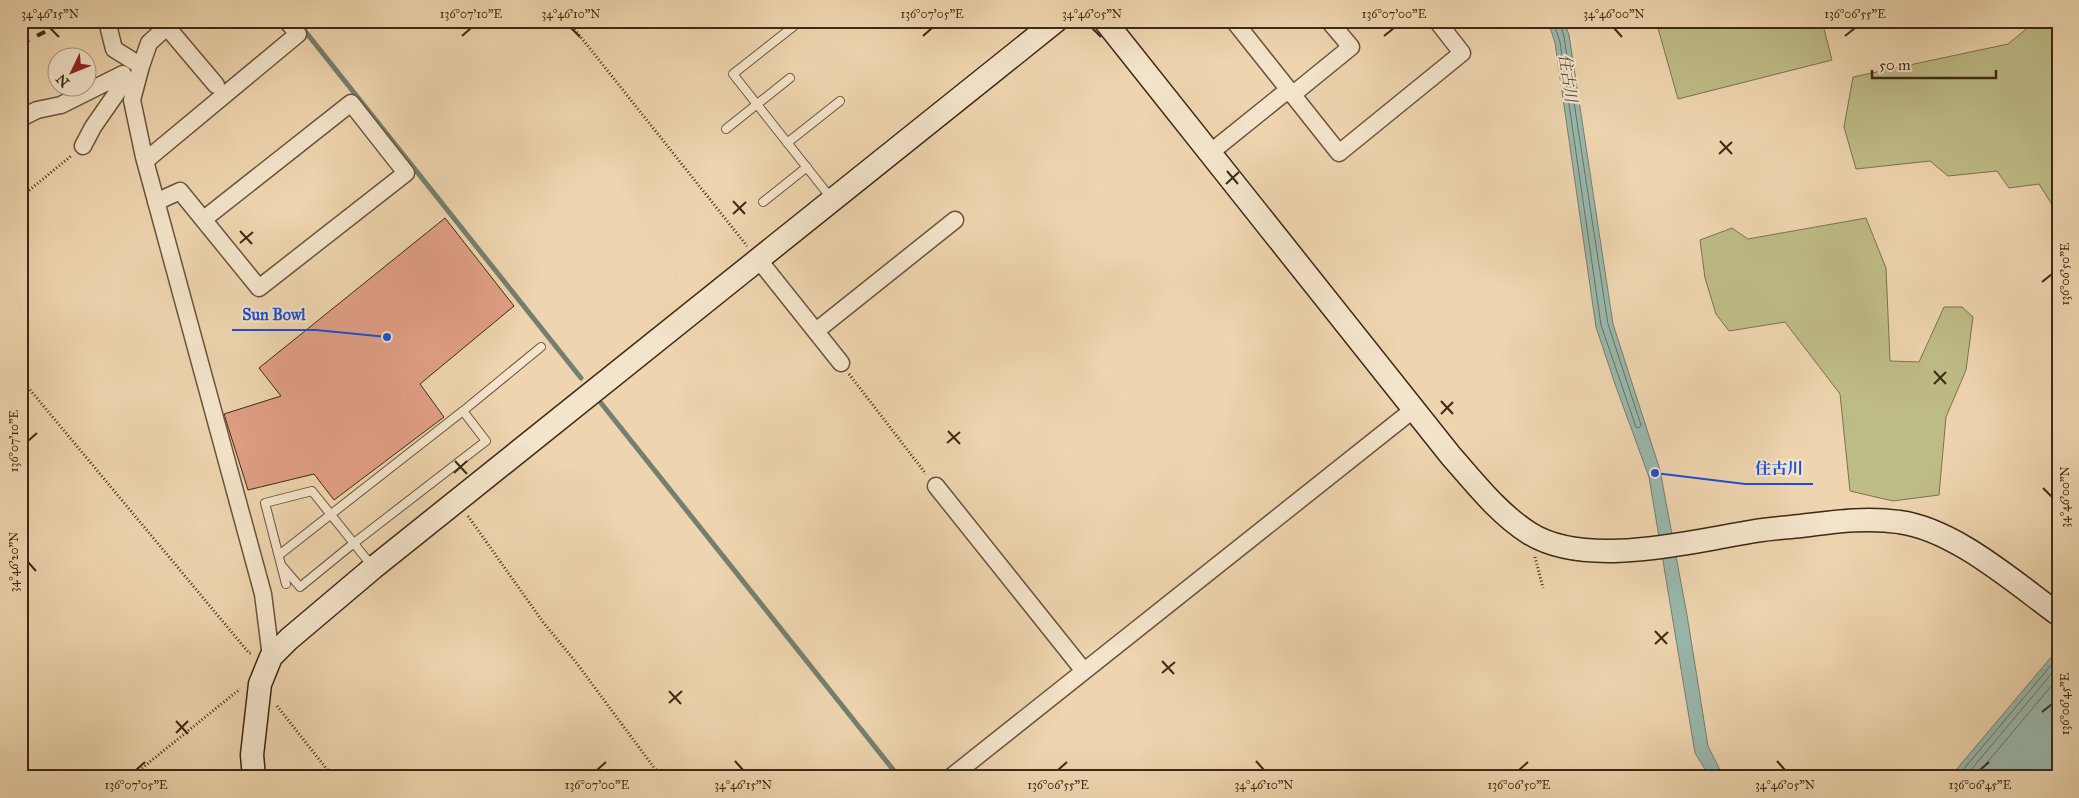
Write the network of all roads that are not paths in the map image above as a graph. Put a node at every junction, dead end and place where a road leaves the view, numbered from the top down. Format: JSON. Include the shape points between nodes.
{"nodes":[{"id":1,"x":107,"y":21,"type":"edge"},
{"id":2,"x":288,"y":21,"type":"edge"},
{"id":3,"x":1056,"y":21,"type":"edge"},
{"id":4,"x":1105,"y":21,"type":"edge"},
{"id":5,"x":1234,"y":21,"type":"edge"},
{"id":6,"x":1329,"y":21,"type":"edge"},
{"id":7,"x":1437,"y":21,"type":"edge"},
{"id":8,"x":170,"y":24,"type":"edge"},
{"id":9,"x":794,"y":26,"type":"dead end"},
{"id":10,"x":114,"y":49,"type":"junction"},
{"id":11,"x":140,"y":66,"type":"junction"},
{"id":12,"x":124,"y":77,"type":"junction"},
{"id":13,"x":790,"y":78,"type":"dead end"},
{"id":14,"x":216,"y":85,"type":"dead end"},
{"id":15,"x":1290,"y":92,"type":"junction"},
{"id":16,"x":132,"y":100,"type":"junction"},
{"id":17,"x":840,"y":101,"type":"dead end"},
{"id":18,"x":757,"y":104,"type":"junction"},
{"id":19,"x":21,"y":118,"type":"edge"},
{"id":20,"x":726,"y":129,"type":"dead end"},
{"id":21,"x":787,"y":143,"type":"junction"},
{"id":22,"x":83,"y":146,"type":"road end"},
{"id":23,"x":1211,"y":152,"type":"junction"},
{"id":24,"x":145,"y":161,"type":"junction"},
{"id":25,"x":807,"y":167,"type":"junction"},
{"id":26,"x":832,"y":200,"type":"junction"},
{"id":27,"x":156,"y":202,"type":"junction"},
{"id":28,"x":763,"y":202,"type":"dead end"},
{"id":29,"x":204,"y":219,"type":"junction"},
{"id":30,"x":955,"y":220,"type":"dead end"},
{"id":31,"x":758,"y":259,"type":"junction"},
{"id":32,"x":816,"y":331,"type":"junction"},
{"id":33,"x":541,"y":347,"type":"dead end"},
{"id":34,"x":841,"y":363,"type":"road end"},
{"id":35,"x":1414,"y":409,"type":"junction"},
{"id":36,"x":463,"y":411,"type":"junction"},
{"id":37,"x":936,"y":486,"type":"road end"},
{"id":38,"x":330,"y":513,"type":"junction"},
{"id":39,"x":354,"y":543,"type":"junction"},
{"id":40,"x":279,"y":555,"type":"junction"},
{"id":41,"x":282,"y":566,"type":"junction"},
{"id":42,"x":373,"y":568,"type":"junction"},
{"id":43,"x":286,"y":584,"type":"dead end"},
{"id":44,"x":2058,"y":614,"type":"edge"},
{"id":45,"x":271,"y":656,"type":"junction"},
{"id":46,"x":1084,"y":671,"type":"junction"},
{"id":47,"x":254,"y":777,"type":"edge"},
{"id":48,"x":951,"y":777,"type":"edge"}],
"edges":[{"from":1,"to":10,"type":"street"},
{"from":2,"to":24,"type":"street","via":[[298,34]]},
{"from":3,"to":26,"type":"street"},
{"from":4,"to":23,"type":"street"},
{"from":5,"to":15,"type":"street"},
{"from":6,"to":15,"type":"street","via":[[1351,47]]},
{"from":7,"to":15,"type":"street","via":[[1462,53],[1340,153]]},
{"from":8,"to":11,"type":"street","via":[[150,43]]},
{"from":8,"to":14,"type":"street"},
{"from":9,"to":18,"type":"lane","via":[[733,74]]},
{"from":10,"to":11,"type":"street"},
{"from":10,"to":12,"type":"street"},
{"from":11,"to":16,"type":"street"},
{"from":12,"to":16,"type":"street"},
{"from":12,"to":19,"type":"street","via":[[61,105],[37,110]]},
{"from":12,"to":22,"type":"street"},
{"from":13,"to":18,"type":"lane"},
{"from":15,"to":23,"type":"street"},
{"from":16,"to":24,"type":"street"},
{"from":17,"to":21,"type":"lane"},
{"from":18,"to":20,"type":"lane"},
{"from":18,"to":21,"type":"lane"},
{"from":21,"to":25,"type":"lane"},
{"from":23,"to":35,"type":"street"},
{"from":24,"to":27,"type":"street"},
{"from":25,"to":26,"type":"lane"},
{"from":25,"to":28,"type":"lane"},
{"from":26,"to":31,"type":"street"},
{"from":27,"to":29,"type":"street","via":[[180,191]]},
{"from":27,"to":45,"type":"street","via":[[264,594]]},
{"from":29,"to":29,"type":"street","via":[[259,288],[406,173],[351,103]]},
{"from":30,"to":32,"type":"street"},
{"from":31,"to":32,"type":"street"},
{"from":31,"to":42,"type":"street"},
{"from":32,"to":34,"type":"street"},
{"from":33,"to":36,"type":"lane"},
{"from":35,"to":44,"type":"street","via":[[1491,501],[1529,533],[1559,546],[1625,550],[1851,520],[1900,522],[1939,533],[1988,563]]},
{"from":35,"to":46,"type":"street"},
{"from":36,"to":38,"type":"lane"},
{"from":36,"to":39,"type":"lane","via":[[486,441]]},
{"from":37,"to":46,"type":"street"},
{"from":38,"to":39,"type":"lane"},
{"from":38,"to":40,"type":"lane"},
{"from":38,"to":40,"type":"lane","via":[[312,491],[265,503]]},
{"from":39,"to":41,"type":"lane","via":[[300,588]]},
{"from":39,"to":42,"type":"lane"},
{"from":40,"to":41,"type":"lane"},
{"from":41,"to":43,"type":"lane"},
{"from":42,"to":45,"type":"street"},
{"from":45,"to":47,"type":"street","via":[[260,684],[252,755]]},
{"from":46,"to":48,"type":"street"}]}
